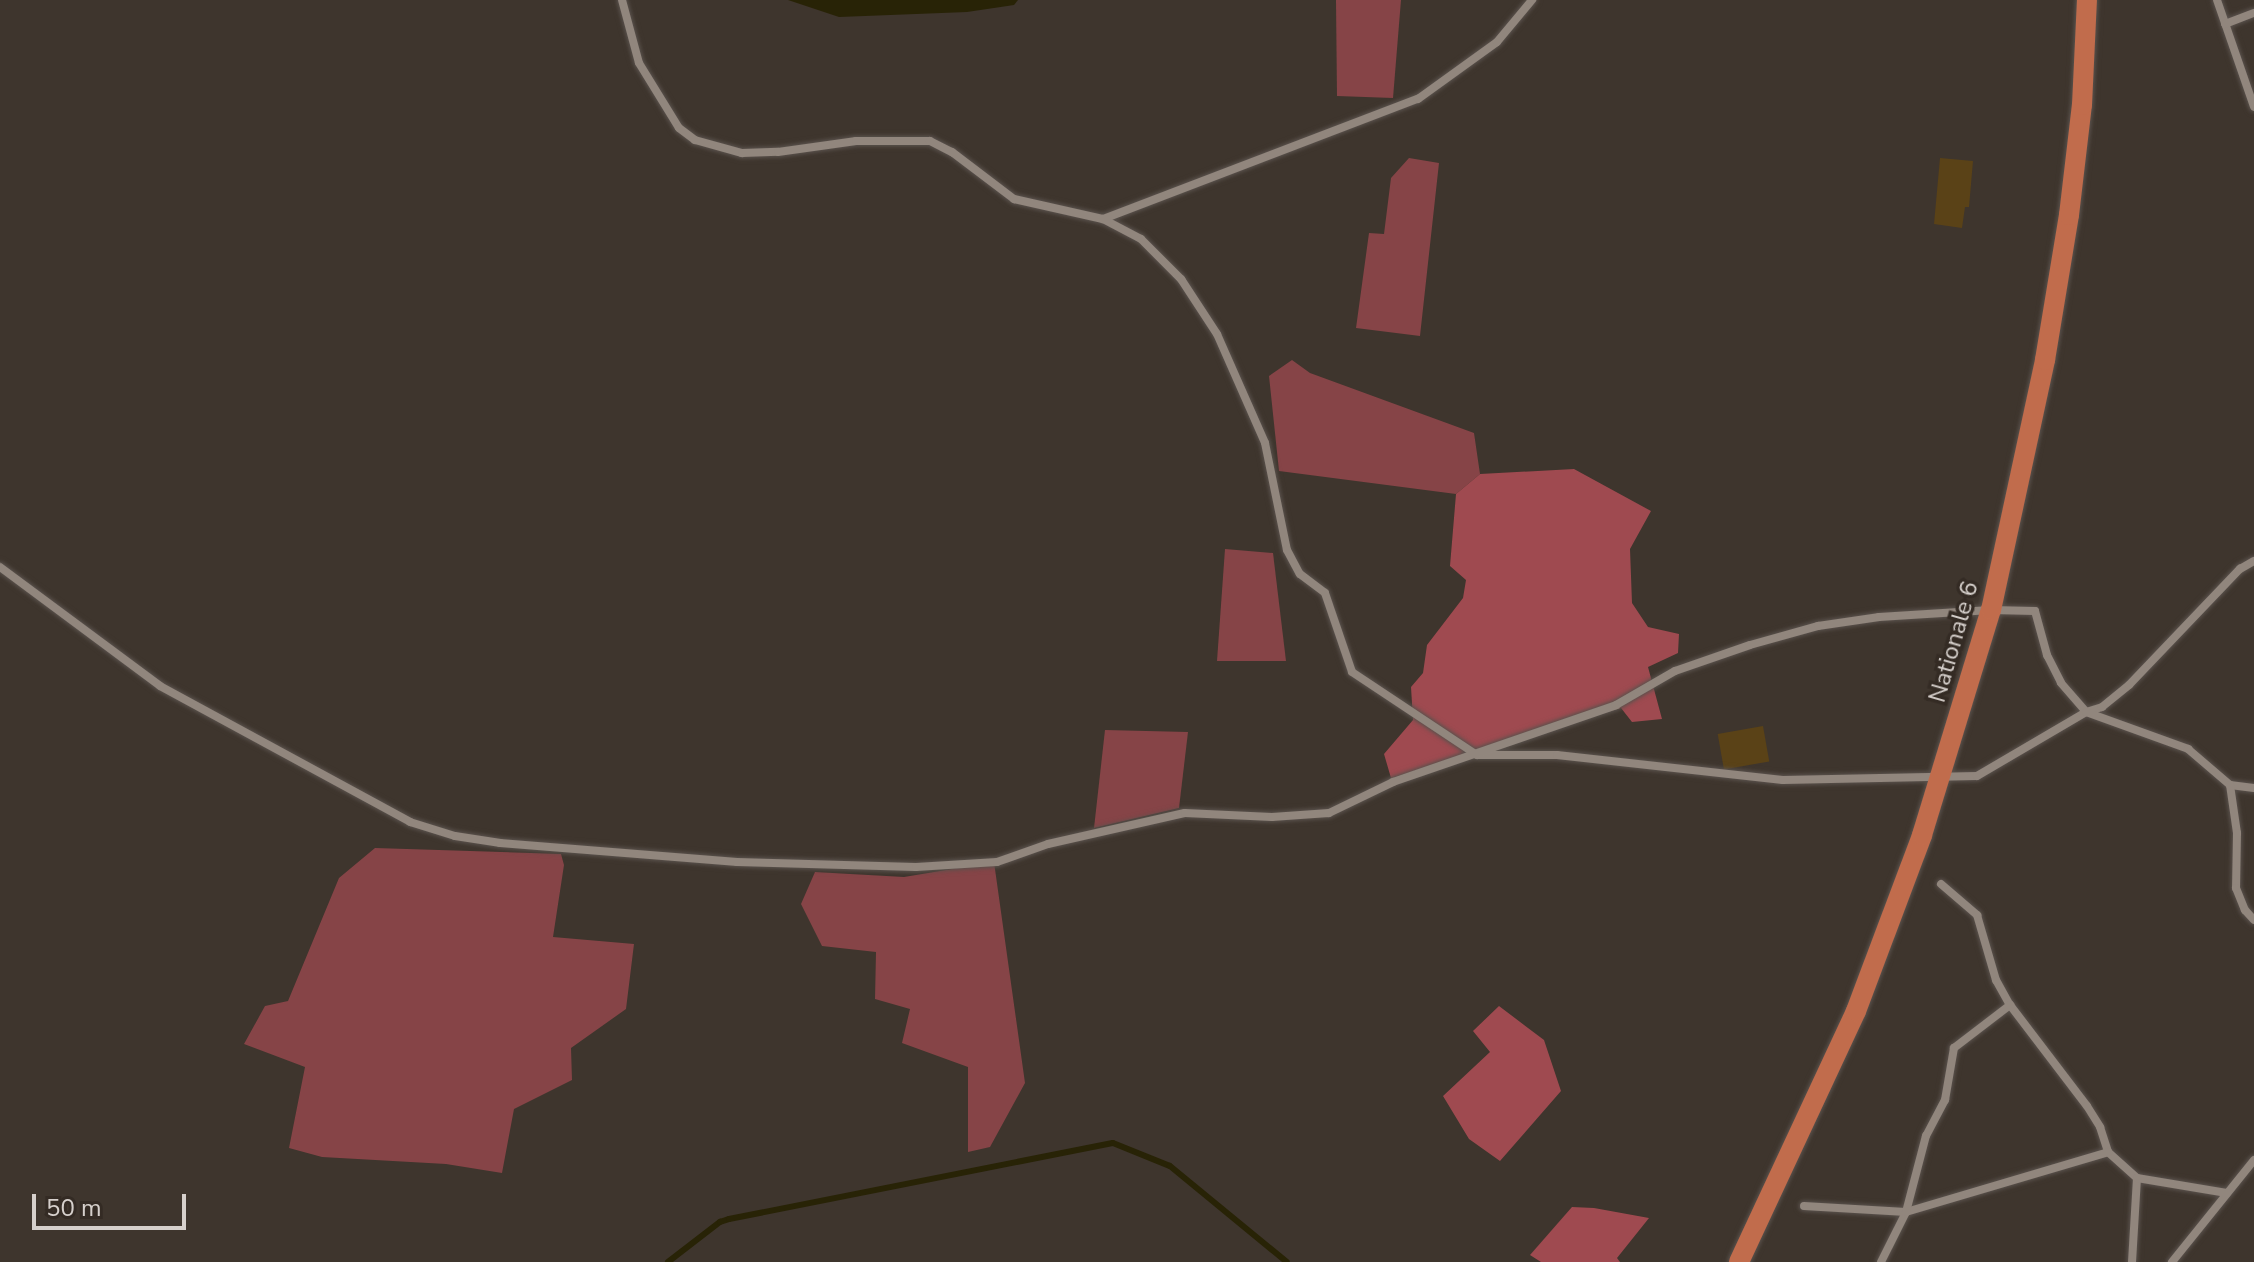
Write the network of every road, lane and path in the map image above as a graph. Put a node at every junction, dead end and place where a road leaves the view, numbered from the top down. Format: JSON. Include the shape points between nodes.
{"nodes":[{"id":1,"x":622,"y":0,"type":"edge"},
{"id":2,"x":1532,"y":0,"type":"edge"},
{"id":3,"x":2087,"y":0,"type":"edge"},
{"id":4,"x":2217,"y":0,"type":"edge"},
{"id":5,"x":2254,"y":13,"type":"edge"},
{"id":6,"x":2225,"y":24,"type":"junction"},
{"id":7,"x":2254,"y":107,"type":"edge"},
{"id":8,"x":1103,"y":219,"type":"junction"},
{"id":9,"x":2254,"y":561,"type":"edge"},
{"id":10,"x":0,"y":567,"type":"edge"},
{"id":11,"x":1991,"y":610,"type":"junction"},
{"id":12,"x":2086,"y":712,"type":"junction"},
{"id":13,"x":1477,"y":755,"type":"junction"},
{"id":14,"x":1942,"y":775,"type":"junction"},
{"id":15,"x":2230,"y":785,"type":"junction"},
{"id":16,"x":2254,"y":788,"type":"edge"},
{"id":17,"x":1941,"y":884,"type":"dead end"},
{"id":18,"x":2254,"y":920,"type":"edge"},
{"id":19,"x":2010,"y":1005,"type":"junction"},
{"id":20,"x":2108,"y":1152,"type":"junction"},
{"id":21,"x":2254,"y":1160,"type":"edge"},
{"id":22,"x":2250,"y":1171,"type":"edge"},
{"id":23,"x":2137,"y":1178,"type":"junction"},
{"id":24,"x":2227,"y":1193,"type":"junction"},
{"id":25,"x":1804,"y":1206,"type":"dead end"},
{"id":26,"x":1906,"y":1212,"type":"junction"},
{"id":27,"x":1739,"y":1262,"type":"edge"},
{"id":28,"x":1881,"y":1262,"type":"edge"},
{"id":29,"x":2132,"y":1262,"type":"edge"},
{"id":30,"x":2172,"y":1262,"type":"edge"}],
"edges":[{"from":1,"to":8,"type":"street","via":[[639,63],[679,128],[695,140],[742,153],[856,141],[930,141],[1014,199]]},
{"from":2,"to":8,"type":"street","via":[[1497,42],[1418,99]]},
{"from":3,"to":11,"type":"main road","name":"Nationale 6","via":[[2069,215],[2045,360]]},
{"from":4,"to":6,"type":"street"},
{"from":5,"to":6,"type":"street"},
{"from":6,"to":7,"type":"street"},
{"from":8,"to":13,"type":"street","via":[[1141,239],[1161,257],[1217,334],[1265,443],[1287,550],[1300,574],[1325,593],[1352,672]]},
{"from":9,"to":12,"type":"street","via":[[2240,569],[2129,685],[2102,707]]},
{"from":10,"to":13,"type":"street","via":[[160,686],[410,822],[500,843],[826,866],[997,862],[1048,844],[1185,813],[1329,813],[1393,782]]},
{"from":11,"to":12,"type":"street","via":[[2035,611],[2061,683]]},
{"from":11,"to":13,"type":"street","via":[[1879,617],[1805,629],[1675,671],[1616,705]]},
{"from":11,"to":14,"type":"main road","name":"Nationale 6"},
{"from":12,"to":14,"type":"street","via":[[1977,776]]},
{"from":12,"to":15,"type":"street","via":[[2188,749]]},
{"from":13,"to":14,"type":"street","via":[[1557,755],[1783,780]]},
{"from":14,"to":27,"type":"main road","name":"Nationale 6","via":[[1856,1011]]},
{"from":15,"to":16,"type":"street"},
{"from":15,"to":18,"type":"street","via":[[2237,833],[2236,888]]},
{"from":17,"to":19,"type":"street","via":[[1977,915],[1996,980]]},
{"from":19,"to":20,"type":"street","via":[[2087,1106]]},
{"from":19,"to":26,"type":"street","via":[[1954,1048],[1945,1100],[1926,1136]]},
{"from":20,"to":23,"type":"street"},
{"from":20,"to":26,"type":"street"},
{"from":21,"to":22,"type":"street"},
{"from":22,"to":24,"type":"street"},
{"from":23,"to":24,"type":"street"},
{"from":23,"to":29,"type":"street"},
{"from":24,"to":30,"type":"street"},
{"from":25,"to":26,"type":"street"},
{"from":26,"to":28,"type":"street"}]}
